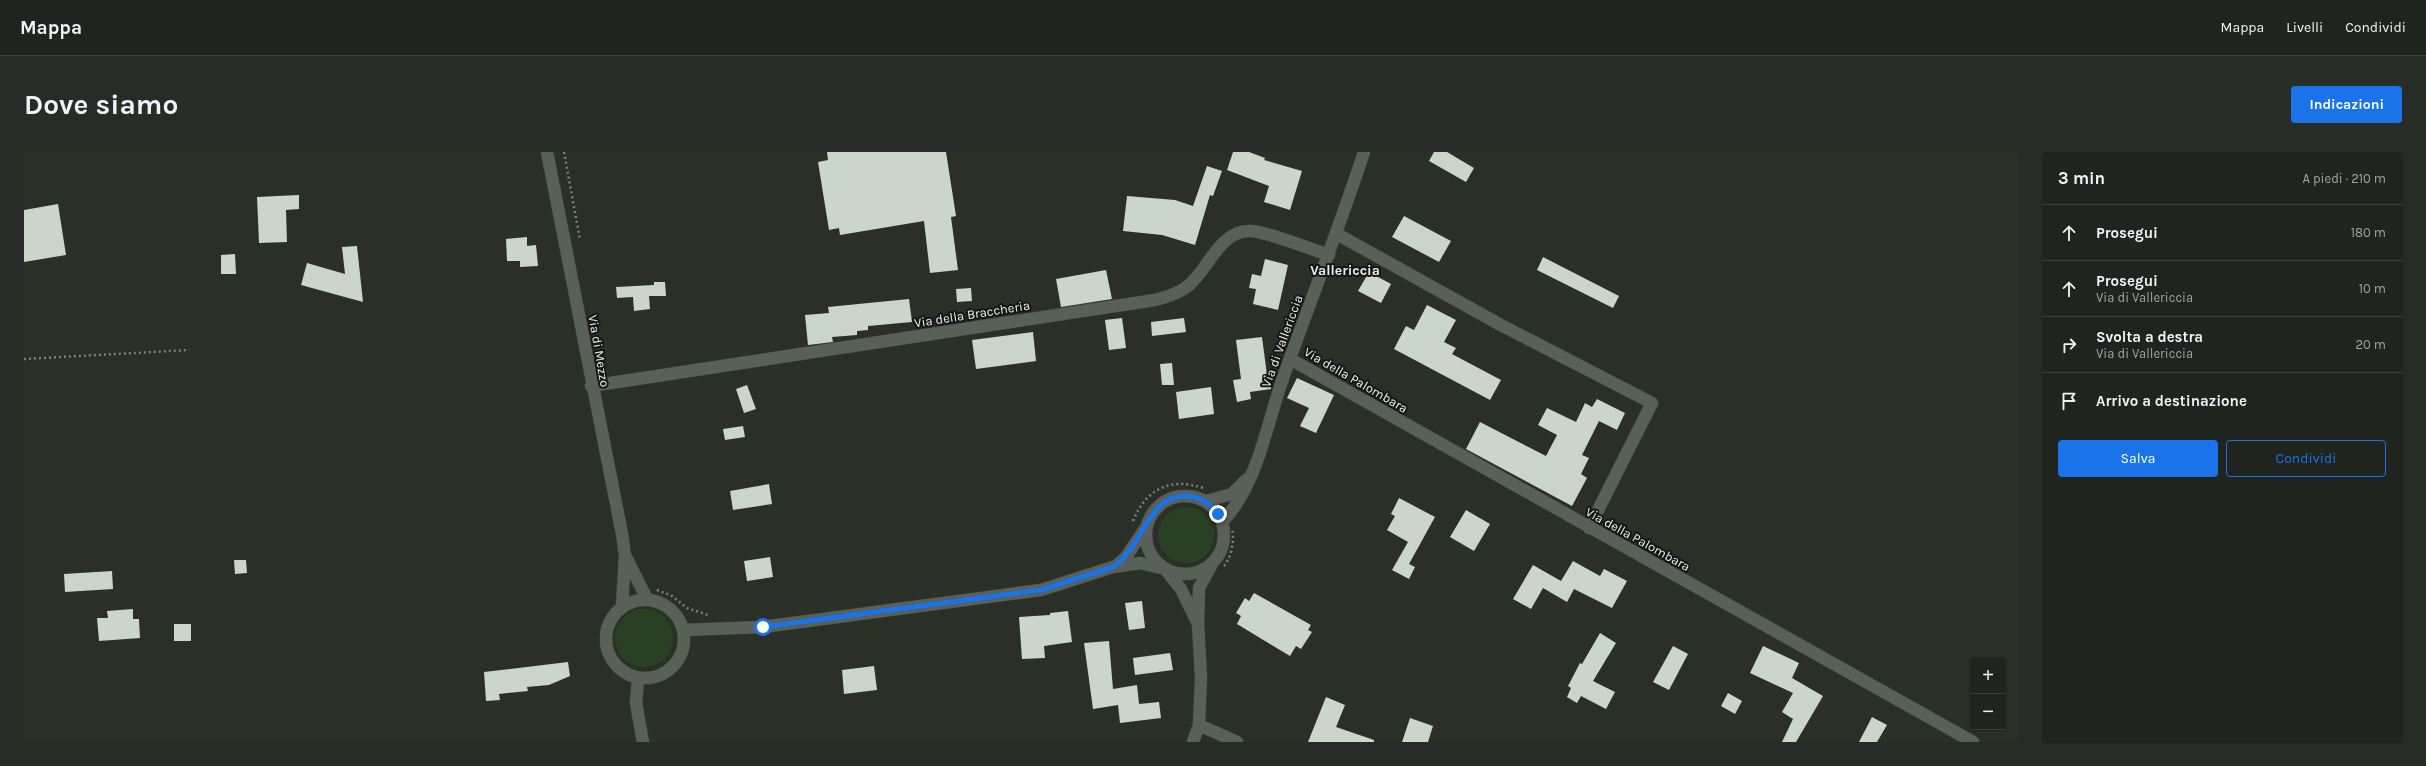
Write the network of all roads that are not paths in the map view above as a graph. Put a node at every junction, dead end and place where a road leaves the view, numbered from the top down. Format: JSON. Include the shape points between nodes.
{"nodes":[{"id":1,"x":547,"y":152,"type":"edge"},
{"id":2,"x":1364,"y":152,"type":"edge"},
{"id":3,"x":1337,"y":234,"type":"junction"},
{"id":4,"x":1329,"y":255,"type":"junction"},
{"id":5,"x":1290,"y":359,"type":"junction"},
{"id":6,"x":591,"y":386,"type":"junction"},
{"id":7,"x":1252,"y":472,"type":"junction"},
{"id":8,"x":1207,"y":495,"type":"junction"},
{"id":9,"x":1227,"y":522,"type":"junction"},
{"id":10,"x":1148,"y":523,"type":"junction"},
{"id":11,"x":1589,"y":528,"type":"junction"},
{"id":12,"x":625,"y":556,"type":"junction"},
{"id":13,"x":1113,"y":567,"type":"junction"},
{"id":14,"x":1216,"y":567,"type":"junction"},
{"id":15,"x":1165,"y":568,"type":"junction"},
{"id":16,"x":647,"y":599,"type":"junction"},
{"id":17,"x":622,"y":606,"type":"junction"},
{"id":18,"x":1198,"y":624,"type":"junction"},
{"id":19,"x":683,"y":630,"type":"junction"},
{"id":20,"x":638,"y":678,"type":"junction"},
{"id":21,"x":1199,"y":725,"type":"junction"},
{"id":22,"x":643,"y":742,"type":"edge"},
{"id":23,"x":1193,"y":742,"type":"edge"},
{"id":24,"x":1236,"y":742,"type":"edge"},
{"id":25,"x":1973,"y":742,"type":"edge"}],
"edges":[{"from":1,"to":6,"type":"street","name":"Via di Mezzo"},
{"from":2,"to":3,"type":"street","name":"Via di Vallericcia"},
{"from":3,"to":4,"type":"street","name":"Via di Vallericcia"},
{"from":3,"to":11,"type":"street","via":[[1499,324],[1652,403]]},
{"from":4,"to":5,"type":"street","name":"Via di Vallericcia"},
{"from":4,"to":6,"type":"street","name":"Via della Braccheria","via":[[1247,231],[1236,234],[1223,244],[1189,286],[1155,300]]},
{"from":5,"to":7,"type":"street","name":"Via di Vallericcia"},
{"from":5,"to":11,"type":"street","name":"Via della Palombara"},
{"from":6,"to":12,"type":"street","name":"Via di Mezzo"},
{"from":7,"to":8,"type":"street","name":"Via di Vallericcia","via":[[1232,494]]},
{"from":7,"to":9,"type":"street","name":"Via di Vallericcia","via":[[1240,502]]},
{"from":8,"to":9,"type":"street"},
{"from":8,"to":10,"type":"street","name":"Via di Vallericcia","via":[[1175,497],[1162,504]]},
{"from":9,"to":14,"type":"street","via":[[1224,544]]},
{"from":10,"to":13,"type":"street","name":"Via di Vallericcia","via":[[1126,557]]},
{"from":10,"to":15,"type":"street","via":[[1148,548],[1155,560]]},
{"from":11,"to":25,"type":"street","name":"Via della Palombara"},
{"from":12,"to":16,"type":"street","name":"Via di Mezzo"},
{"from":12,"to":17,"type":"street","name":"Via di Mezzo"},
{"from":13,"to":15,"type":"street","via":[[1140,563]]},
{"from":13,"to":19,"type":"street","via":[[1041,590],[763,627]]},
{"from":14,"to":15,"type":"street","via":[[1188,574]]},
{"from":14,"to":18,"type":"street","via":[[1198,588]]},
{"from":15,"to":18,"type":"street","via":[[1181,589]]},
{"from":16,"to":17,"type":"street","via":[[634,600]]},
{"from":16,"to":19,"type":"street","via":[[670,608],[679,618]]},
{"from":17,"to":20,"type":"street","via":[[613,615],[607,627],[607,653],[619,669]]},
{"from":18,"to":21,"type":"street","via":[[1201,678]]},
{"from":19,"to":20,"type":"street","via":[[682,649],[674,666],[663,674],[651,678]]},
{"from":20,"to":22,"type":"street","via":[[636,704]]},
{"from":21,"to":23,"type":"street"},
{"from":21,"to":24,"type":"street"}]}
